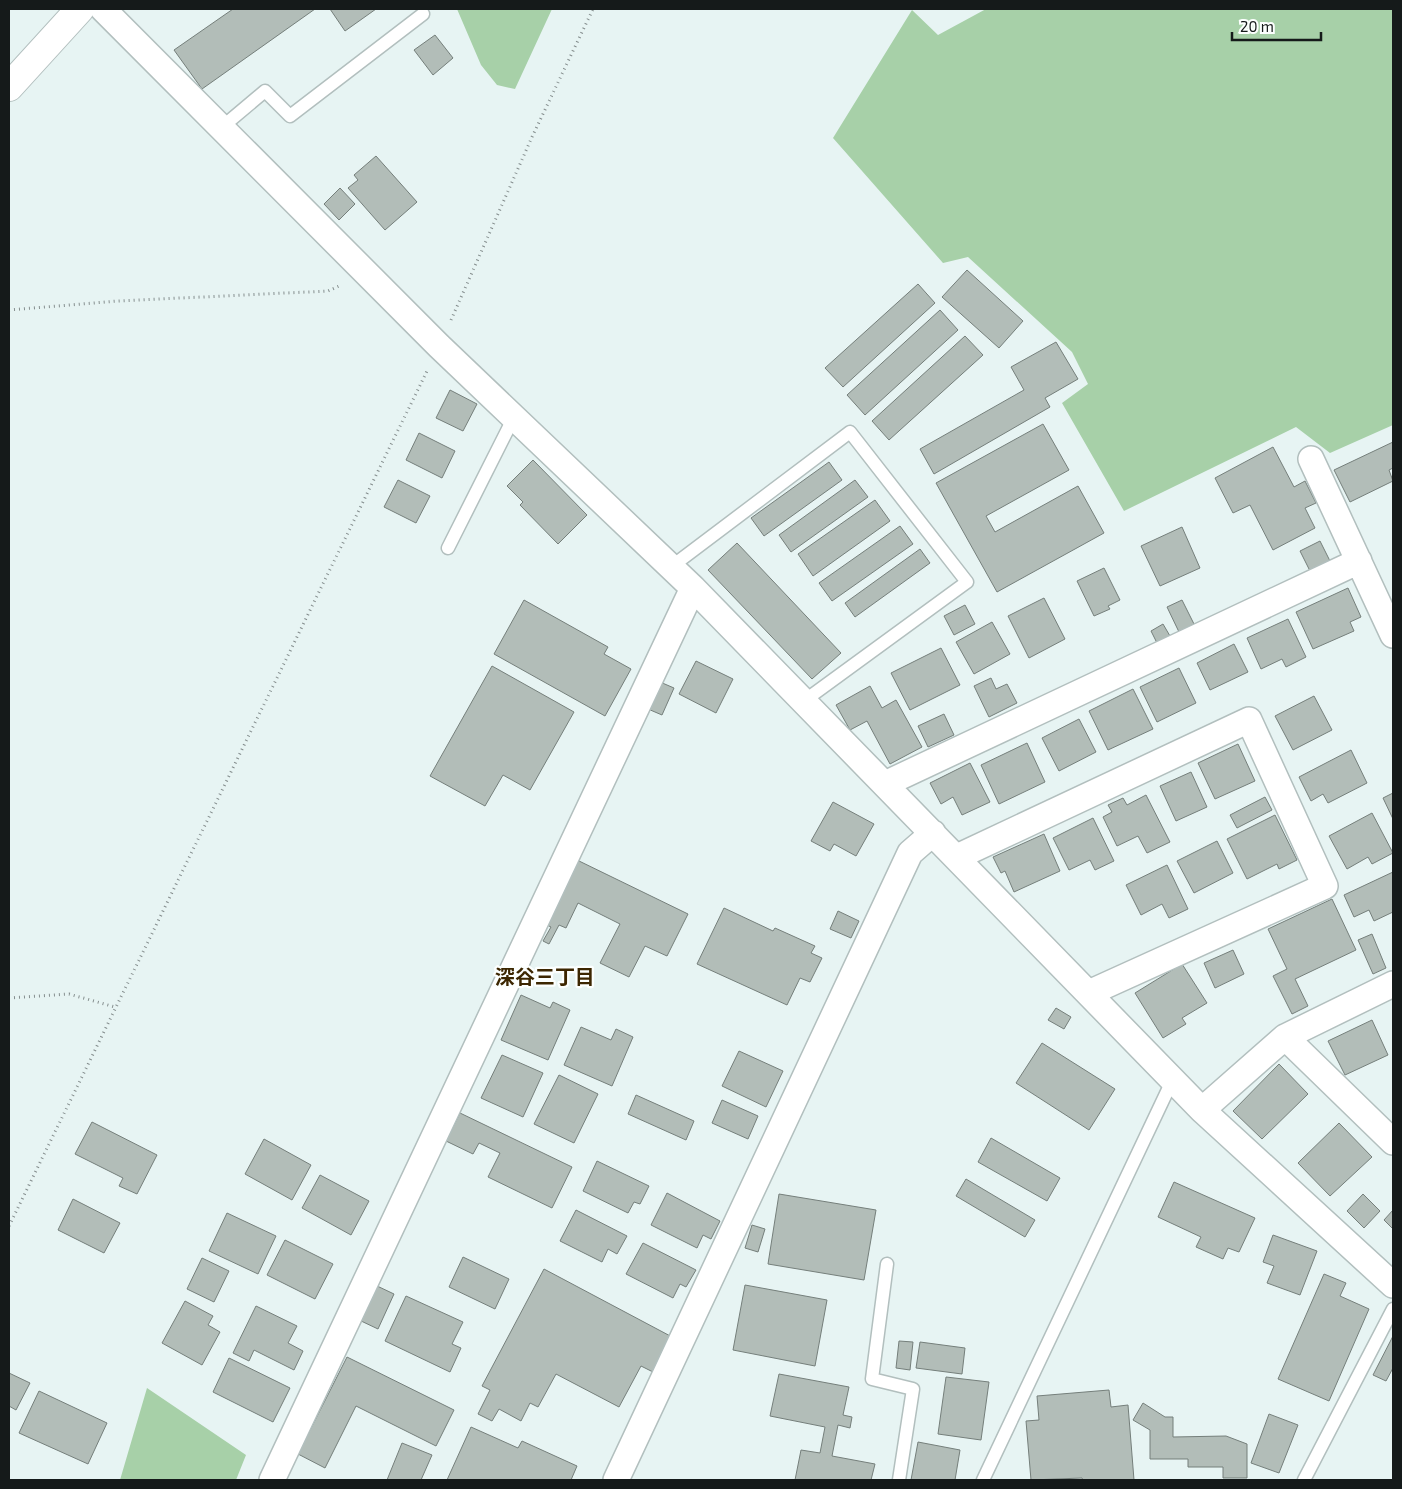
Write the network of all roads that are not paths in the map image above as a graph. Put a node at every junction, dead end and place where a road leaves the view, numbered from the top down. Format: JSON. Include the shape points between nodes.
{"nodes":[{"id":1,"x":80,"y":9,"type":"edge"},
{"id":2,"x":103,"y":9,"type":"edge"},
{"id":3,"x":423,"y":14,"type":"dead end"},
{"id":4,"x":9,"y":87,"type":"edge"},
{"id":5,"x":221,"y":128,"type":"junction"},
{"id":6,"x":514,"y":417,"type":"junction"},
{"id":7,"x":1311,"y":459,"type":"dead end"},
{"id":8,"x":448,"y":548,"type":"dead end"},
{"id":9,"x":1359,"y":561,"type":"junction"},
{"id":10,"x":671,"y":567,"type":"junction"},
{"id":11,"x":693,"y":588,"type":"junction"},
{"id":12,"x":1393,"y":635,"type":"edge"},
{"id":13,"x":804,"y":701,"type":"junction"},
{"id":14,"x":885,"y":784,"type":"junction"},
{"id":15,"x":933,"y":833,"type":"junction"},
{"id":16,"x":957,"y":857,"type":"junction"},
{"id":17,"x":1393,"y":984,"type":"edge"},
{"id":18,"x":1089,"y":993,"type":"junction"},
{"id":19,"x":1285,"y":1037,"type":"junction"},
{"id":20,"x":1173,"y":1079,"type":"junction"},
{"id":21,"x":1202,"y":1110,"type":"junction"},
{"id":22,"x":1393,"y":1142,"type":"edge"},
{"id":23,"x":887,"y":1264,"type":"dead end"},
{"id":24,"x":1393,"y":1285,"type":"edge"},
{"id":25,"x":1393,"y":1308,"type":"edge"},
{"id":26,"x":272,"y":1480,"type":"edge"},
{"id":27,"x":616,"y":1480,"type":"edge"},
{"id":28,"x":899,"y":1480,"type":"edge"},
{"id":29,"x":983,"y":1480,"type":"edge"},
{"id":30,"x":1304,"y":1480,"type":"edge"}],
"edges":[{"from":1,"to":4,"type":"street"},
{"from":2,"to":5,"type":"street"},
{"from":3,"to":5,"type":"lane","via":[[290,116],[265,91]]},
{"from":5,"to":6,"type":"street"},
{"from":6,"to":8,"type":"lane"},
{"from":6,"to":10,"type":"street"},
{"from":7,"to":9,"type":"street"},
{"from":9,"to":12,"type":"street"},
{"from":9,"to":14,"type":"street"},
{"from":10,"to":11,"type":"street"},
{"from":10,"to":13,"type":"lane","via":[[850,432],[967,582]]},
{"from":11,"to":13,"type":"street"},
{"from":11,"to":26,"type":"street"},
{"from":13,"to":14,"type":"street"},
{"from":14,"to":15,"type":"street"},
{"from":15,"to":16,"type":"street"},
{"from":15,"to":27,"type":"street","via":[[910,853]]},
{"from":16,"to":18,"type":"street"},
{"from":16,"to":18,"type":"street","via":[[1249,720],[1325,886]]},
{"from":17,"to":19,"type":"street"},
{"from":18,"to":20,"type":"street"},
{"from":19,"to":21,"type":"street"},
{"from":19,"to":22,"type":"street"},
{"from":20,"to":21,"type":"street"},
{"from":20,"to":29,"type":"lane"},
{"from":21,"to":24,"type":"street"},
{"from":23,"to":28,"type":"lane","via":[[872,1379],[913,1389]]},
{"from":25,"to":30,"type":"lane"}]}
